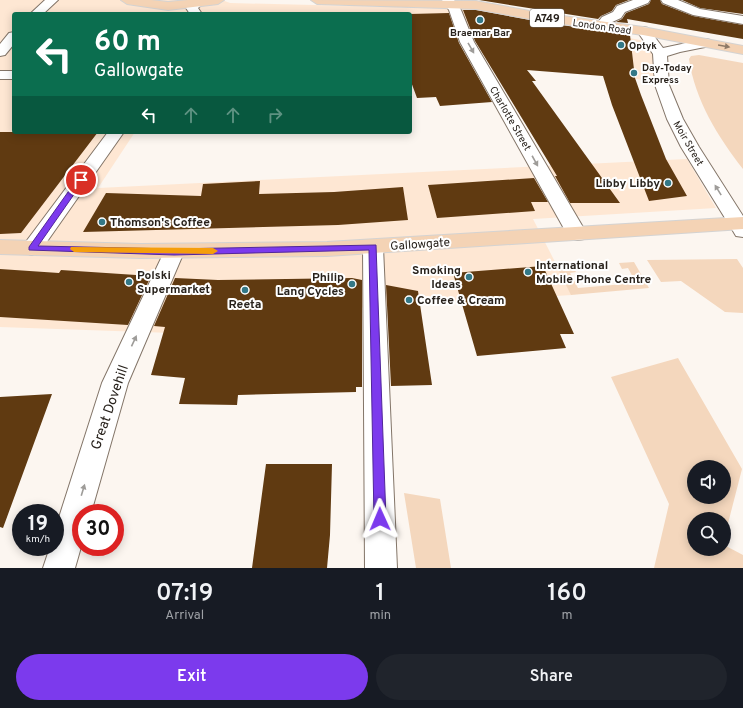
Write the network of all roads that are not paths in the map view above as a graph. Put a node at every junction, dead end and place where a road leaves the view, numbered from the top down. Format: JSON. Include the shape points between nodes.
{"nodes":[{"id":1,"x":52,"y":0,"type":"edge"},
{"id":2,"x":127,"y":0,"type":"edge"},
{"id":3,"x":218,"y":0,"type":"edge"},
{"id":4,"x":317,"y":0,"type":"edge"},
{"id":5,"x":640,"y":0,"type":"edge"},
{"id":6,"x":667,"y":0,"type":"edge"},
{"id":7,"x":450,"y":2,"type":"edge"},
{"id":8,"x":198,"y":6,"type":"edge"},
{"id":9,"x":38,"y":12,"type":"edge"},
{"id":10,"x":743,"y":20,"type":"edge"},
{"id":11,"x":602,"y":25,"type":"junction"},
{"id":12,"x":643,"y":31,"type":"junction"},
{"id":13,"x":0,"y":36,"type":"edge"},
{"id":14,"x":12,"y":36,"type":"edge"},
{"id":15,"x":12,"y":38,"type":"edge"},
{"id":16,"x":705,"y":43,"type":"junction"},
{"id":17,"x":743,"y":50,"type":"edge"},
{"id":18,"x":0,"y":52,"type":"edge"},
{"id":19,"x":660,"y":54,"type":"junction"},
{"id":20,"x":0,"y":75,"type":"edge"},
{"id":21,"x":12,"y":75,"type":"edge"},
{"id":22,"x":115,"y":134,"type":"edge"},
{"id":23,"x":741,"y":226,"type":"edge"},
{"id":24,"x":577,"y":234,"type":"junction"},
{"id":25,"x":0,"y":247,"type":"edge"},
{"id":26,"x":373,"y":247,"type":"junction"},
{"id":27,"x":32,"y":248,"type":"junction"},
{"id":28,"x":174,"y":252,"type":"junction"},
{"id":29,"x":59,"y":568,"type":"edge"},
{"id":30,"x":381,"y":568,"type":"edge"}],
"edges":[{"from":1,"to":9,"type":"street"},
{"from":2,"to":8,"type":"main road","via":[[168,6]]},
{"from":3,"to":8,"type":"main road"},
{"from":4,"to":7,"type":"main road","name":"London Road","number":"A749"},
{"from":5,"to":11,"type":"street","via":[[621,9]]},
{"from":6,"to":10,"type":"street","via":[[697,12]]},
{"from":7,"to":11,"type":"main road","name":"London Road","number":"A749"},
{"from":7,"to":24,"type":"street","name":"Charlotte Street","one_way":true,"via":[[467,42]]},
{"from":11,"to":12,"type":"main road","name":"London Road","number":"A749"},
{"from":12,"to":16,"type":"main road","name":"London Road","number":"A749"},
{"from":12,"to":19,"type":"street"},
{"from":13,"to":14,"type":"street"},
{"from":15,"to":18,"type":"street"},
{"from":16,"to":17,"type":"main road","name":"London Road","number":"A749","one_way":true},
{"from":16,"to":19,"type":"street"},
{"from":23,"to":19,"type":"street","name":"Moir Street","one_way":true,"via":[[690,147],[675,118],[662,85]]},
{"from":20,"to":21,"type":"street"},
{"from":22,"to":27,"type":"street"},
{"from":23,"to":24,"type":"main road","name":"Gallowgate"},
{"from":24,"to":26,"type":"main road","name":"Gallowgate"},
{"from":25,"to":27,"type":"main road","name":"Gallowgate"},
{"from":26,"to":28,"type":"main road","name":"Gallowgate"},
{"from":26,"to":30,"type":"street"},
{"from":27,"to":28,"type":"main road","name":"Gallowgate"},
{"from":29,"to":28,"type":"street","name":"Great Dovehill","one_way":true,"via":[[115,383]]}]}
